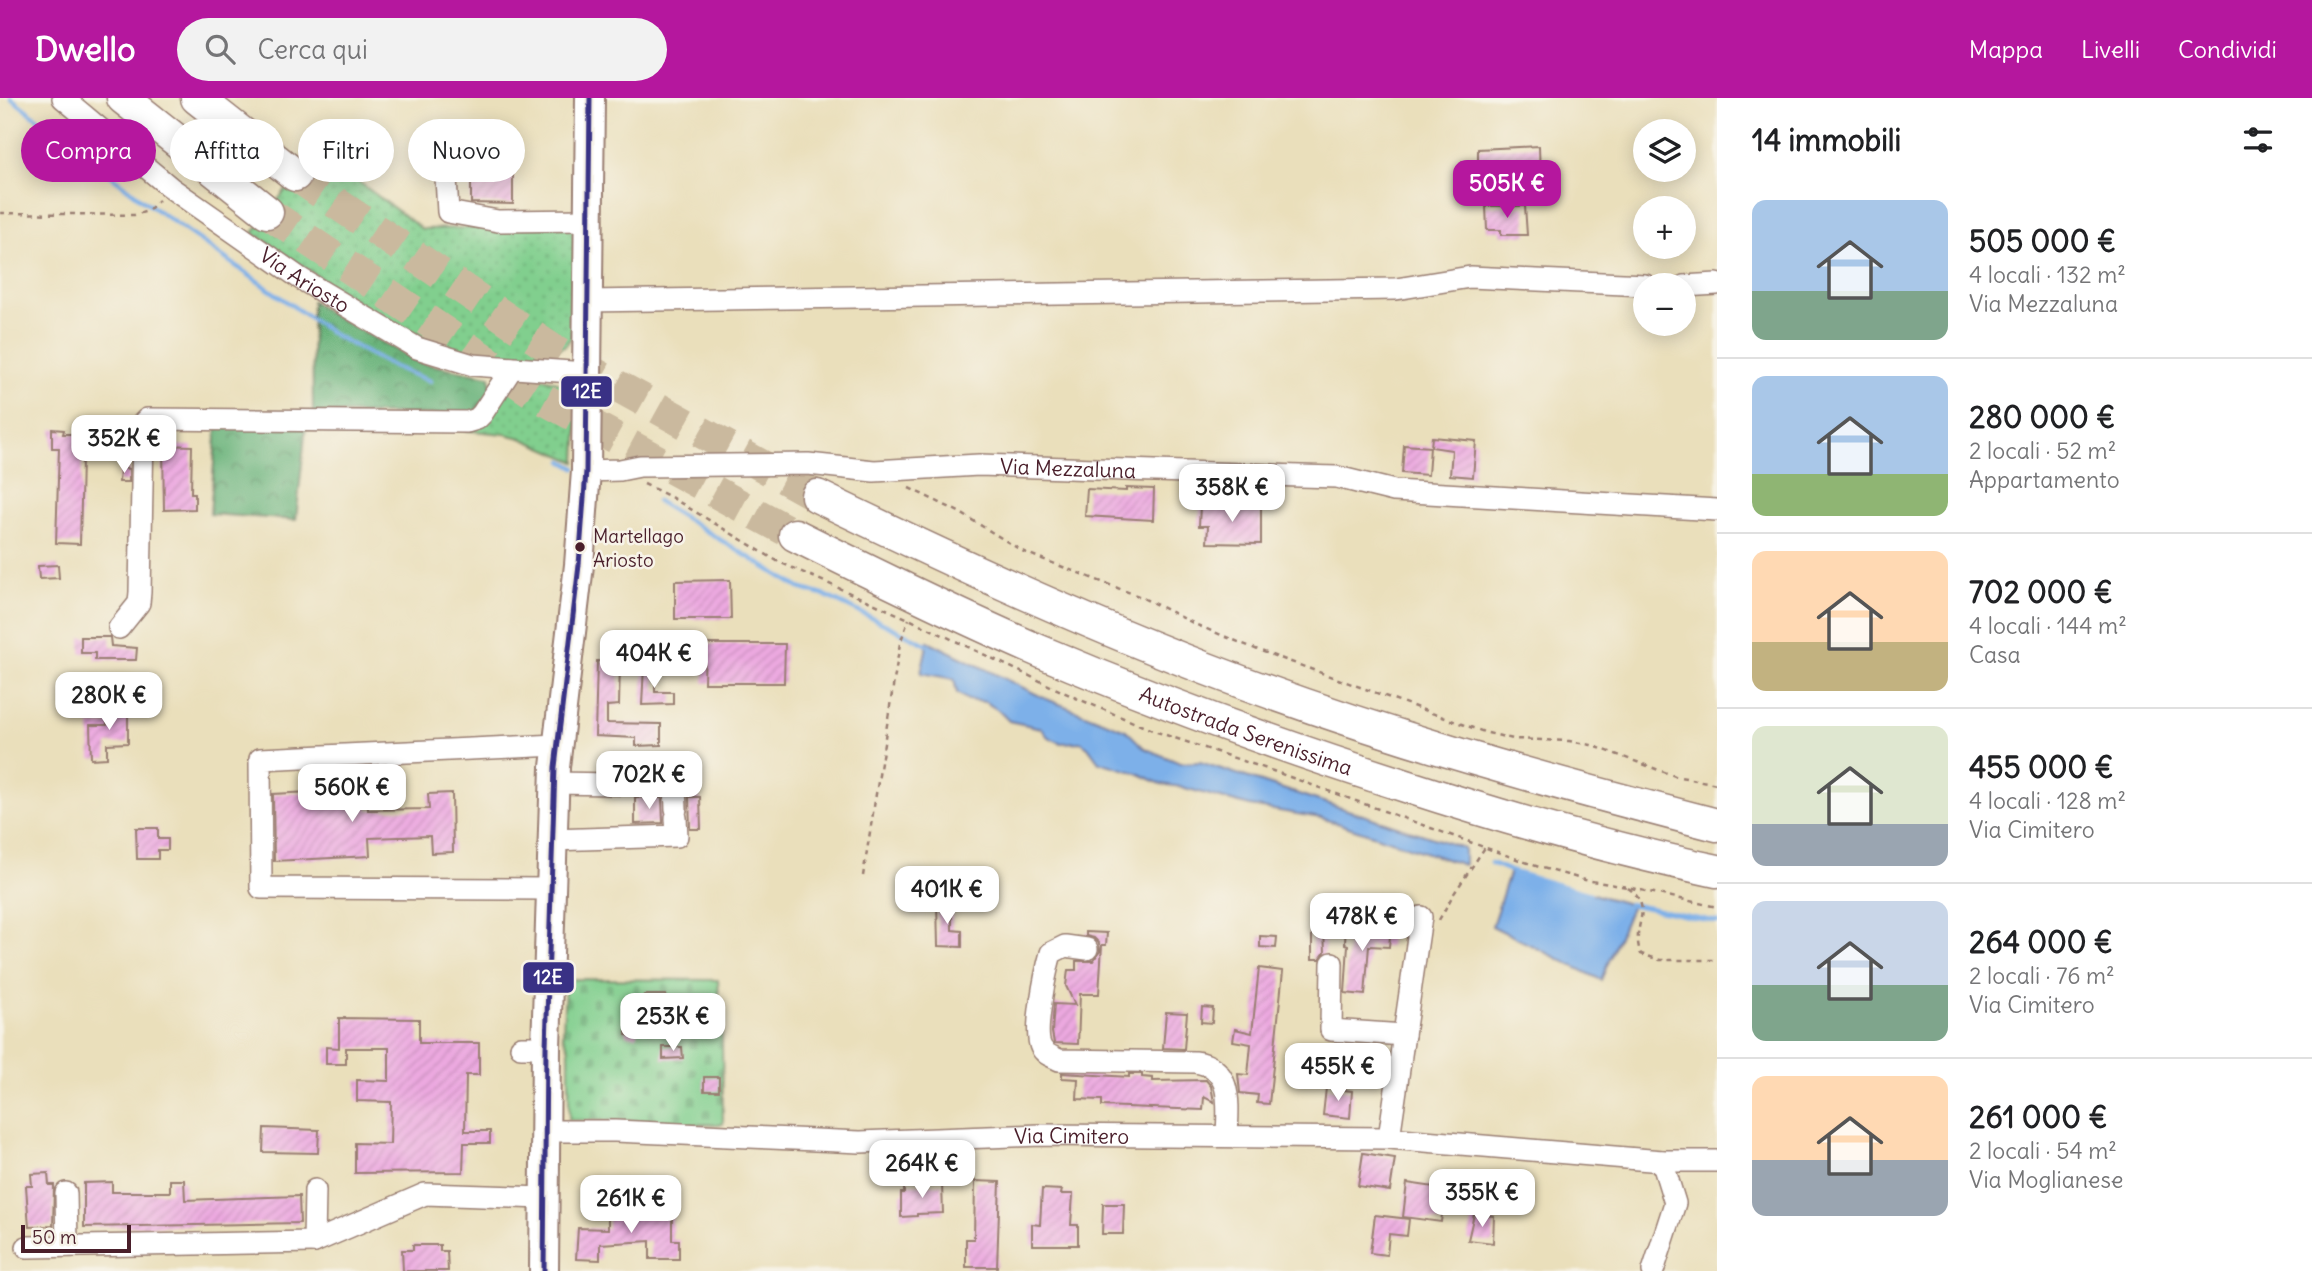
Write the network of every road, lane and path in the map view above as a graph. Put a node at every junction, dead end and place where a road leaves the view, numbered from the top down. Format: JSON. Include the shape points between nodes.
{"nodes":[{"id":1,"x":63,"y":98,"type":"edge"},
{"id":2,"x":123,"y":98,"type":"edge"},
{"id":3,"x":197,"y":98,"type":"edge"},
{"id":4,"x":590,"y":98,"type":"edge"},
{"id":5,"x":295,"y":175,"type":"tunnel mouth"},
{"id":6,"x":447,"y":182,"type":"edge"},
{"id":7,"x":156,"y":203,"type":"dead end"},
{"id":8,"x":267,"y":212,"type":"tunnel mouth"},
{"id":9,"x":0,"y":213,"type":"edge"},
{"id":10,"x":588,"y":220,"type":"junction"},
{"id":11,"x":1633,"y":284,"type":"edge"},
{"id":12,"x":1717,"y":284,"type":"edge"},
{"id":13,"x":1696,"y":285,"type":"edge"},
{"id":14,"x":587,"y":301,"type":"junction"},
{"id":15,"x":512,"y":368,"type":"junction"},
{"id":16,"x":586,"y":373,"type":"junction"},
{"id":17,"x":586,"y":471,"type":"junction"},
{"id":18,"x":874,"y":471,"type":"junction"},
{"id":19,"x":817,"y":496,"type":"tunnel mouth"},
{"id":20,"x":1717,"y":510,"type":"edge"},
{"id":21,"x":795,"y":535,"type":"tunnel mouth"},
{"id":22,"x":909,"y":620,"type":"dead end"},
{"id":23,"x":119,"y":628,"type":"dead end"},
{"id":24,"x":557,"y":745,"type":"junction"},
{"id":25,"x":554,"y":783,"type":"junction"},
{"id":26,"x":1717,"y":784,"type":"edge"},
{"id":27,"x":1717,"y":825,"type":"edge"},
{"id":28,"x":551,"y":841,"type":"junction"},
{"id":29,"x":1486,"y":846,"type":"dead end"},
{"id":30,"x":1717,"y":871,"type":"edge"},
{"id":31,"x":863,"y":876,"type":"dead end"},
{"id":32,"x":1627,"y":887,"type":"dead end"},
{"id":33,"x":550,"y":889,"type":"junction"},
{"id":34,"x":1420,"y":926,"type":"joint"},
{"id":35,"x":1087,"y":949,"type":"dead end"},
{"id":36,"x":1717,"y":960,"type":"edge"},
{"id":37,"x":1332,"y":963,"type":"dead end"},
{"id":38,"x":1404,"y":1035,"type":"junction"},
{"id":39,"x":545,"y":1131,"type":"junction"},
{"id":40,"x":1227,"y":1136,"type":"junction"},
{"id":41,"x":1389,"y":1138,"type":"junction"},
{"id":42,"x":1662,"y":1161,"type":"junction"},
{"id":43,"x":1717,"y":1161,"type":"edge"},
{"id":44,"x":315,"y":1190,"type":"dead end"},
{"id":45,"x":66,"y":1193,"type":"dead end"},
{"id":46,"x":544,"y":1198,"type":"junction"},
{"id":47,"x":314,"y":1242,"type":"junction"},
{"id":48,"x":67,"y":1246,"type":"junction"},
{"id":49,"x":27,"y":1247,"type":"dead end"},
{"id":50,"x":544,"y":1271,"type":"edge"},
{"id":51,"x":1653,"y":1271,"type":"edge"}],
"edges":[{"from":1,"to":15,"type":"street","name":"Via Ariosto","via":[[171,188],[300,279],[416,348],[473,365]]},
{"from":2,"to":8,"type":"highway"},
{"from":3,"to":5,"type":"highway"},
{"from":4,"to":10,"type":"main road"},
{"from":6,"to":10,"type":"street","via":[[449,212],[498,221]]},
{"from":7,"to":9,"type":"path","via":[[134,215]]},
{"from":10,"to":14,"type":"main road"},
{"from":11,"to":14,"type":"street","via":[[1469,276],[1396,289]]},
{"from":12,"to":13,"type":"street"},
{"from":14,"to":16,"type":"main road"},
{"from":15,"to":16,"type":"street","name":"Via Ariosto"},
{"from":15,"to":23,"type":"street","via":[[482,414],[467,422],[147,419],[143,423],[139,603]]},
{"from":16,"to":17,"type":"main road"},
{"from":17,"to":18,"type":"street","name":"Via Mezzaluna","via":[[808,464]]},
{"from":17,"to":24,"type":"main road"},
{"from":18,"to":20,"type":"street","name":"Via Mezzaluna","via":[[979,465],[1337,477],[1394,491]]},
{"from":18,"to":26,"type":"path","via":[[959,512],[1024,552],[1141,597],[1258,650],[1484,732],[1591,745],[1675,776]]},
{"from":19,"to":27,"type":"highway","name":"Autostrada Serenissima","via":[[1067,613],[1209,670],[1483,762]]},
{"from":21,"to":30,"type":"highway","name":"Autostrada Serenissima","via":[[1044,653],[1332,762],[1473,808]]},
{"from":22,"to":31,"type":"path","via":[[900,643]]},
{"from":24,"to":25,"type":"main road"},
{"from":24,"to":33,"type":"street","via":[[260,760],[261,888]]},
{"from":25,"to":28,"type":"main road"},
{"from":25,"to":28,"type":"street","via":[[674,785],[677,836]]},
{"from":28,"to":33,"type":"main road"},
{"from":29,"to":34,"type":"path","via":[[1443,915],[1437,922]]},
{"from":32,"to":36,"type":"path","via":[[1641,901],[1636,938],[1641,954],[1660,960]]},
{"from":33,"to":39,"type":"main road","via":[[548,977],[533,1047]]},
{"from":34,"to":38,"type":"street"},
{"from":35,"to":40,"type":"street","via":[[1065,946],[1051,953],[1038,1031],[1046,1054],[1059,1060],[1211,1065],[1228,1097]]},
{"from":37,"to":38,"type":"street","via":[[1331,1030]]},
{"from":38,"to":41,"type":"street"},
{"from":39,"to":40,"type":"street","name":"Via Cimitero","via":[[860,1142],[1041,1135]]},
{"from":39,"to":46,"type":"main road"},
{"from":40,"to":41,"type":"street","name":"Via Cimitero"},
{"from":41,"to":42,"type":"street","name":"Via Cimitero"},
{"from":42,"to":43,"type":"street","name":"Via Cimitero"},
{"from":42,"to":51,"type":"street","via":[[1675,1203]]},
{"from":44,"to":47,"type":"street"},
{"from":45,"to":48,"type":"street"},
{"from":46,"to":47,"type":"street","via":[[425,1194]]},
{"from":46,"to":50,"type":"main road"},
{"from":47,"to":48,"type":"street"},
{"from":48,"to":49,"type":"street"}]}
